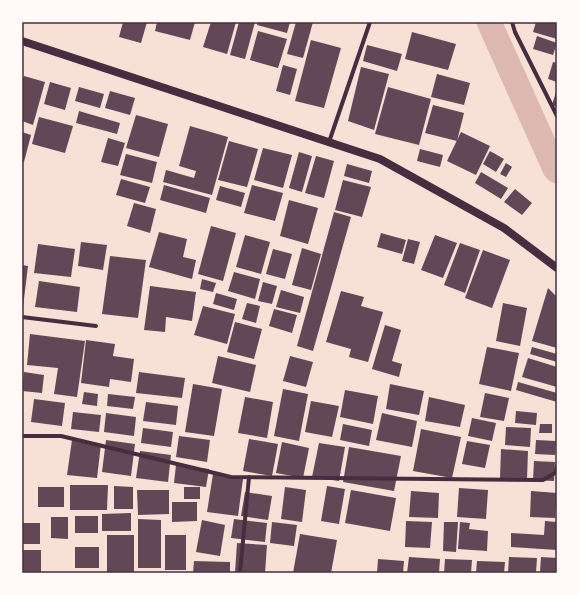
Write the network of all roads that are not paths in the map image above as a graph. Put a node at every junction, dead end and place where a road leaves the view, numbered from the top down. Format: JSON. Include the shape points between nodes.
{"nodes":[{"id":1,"x":370,"y":22,"type":"edge"},
{"id":2,"x":512,"y":22,"type":"edge"},
{"id":3,"x":22,"y":41,"type":"edge"},
{"id":4,"x":557,"y":116,"type":"edge"},
{"id":5,"x":329,"y":142,"type":"junction"},
{"id":6,"x":557,"y":268,"type":"edge"},
{"id":7,"x":22,"y":317,"type":"edge"},
{"id":8,"x":96,"y":326,"type":"dead end"},
{"id":9,"x":22,"y":436,"type":"edge"},
{"id":10,"x":557,"y":466,"type":"edge"},
{"id":11,"x":249,"y":477,"type":"junction"},
{"id":12,"x":240,"y":573,"type":"edge"}],
"edges":[{"from":1,"to":5,"type":"street"},
{"from":2,"to":4,"type":"street"},
{"from":3,"to":5,"type":"main road"},
{"from":5,"to":6,"type":"main road","via":[[380,159],[426,184],[504,228]]},
{"from":7,"to":8,"type":"street"},
{"from":9,"to":11,"type":"street","via":[[61,436],[231,477]]},
{"from":10,"to":11,"type":"street","via":[[555,472],[542,480]]},
{"from":11,"to":12,"type":"street"}]}
